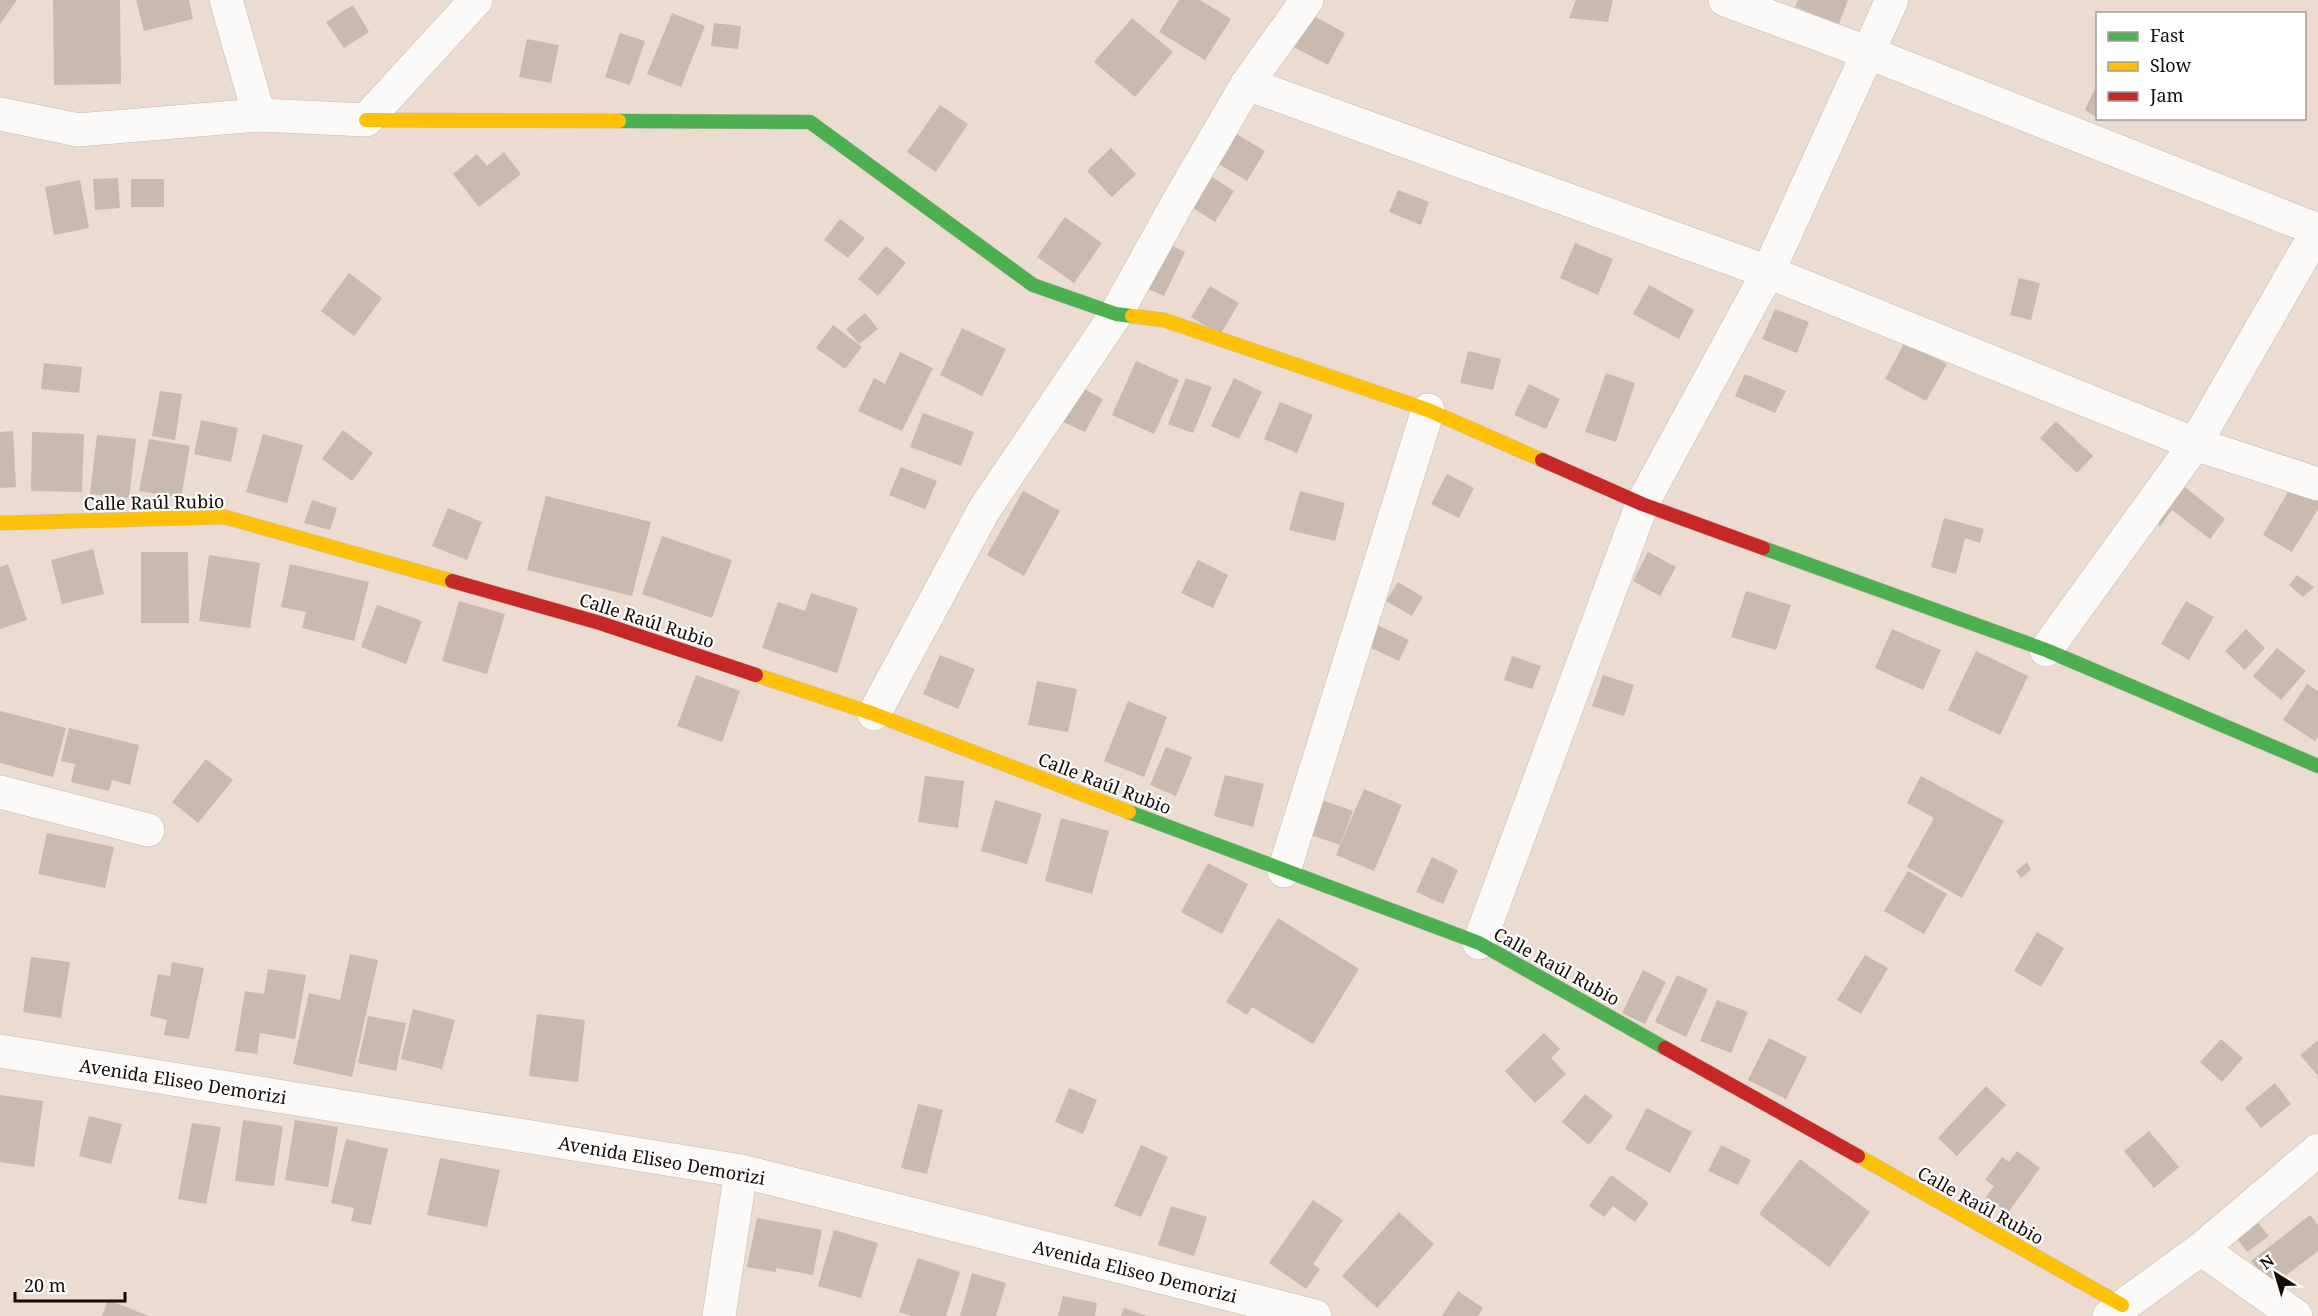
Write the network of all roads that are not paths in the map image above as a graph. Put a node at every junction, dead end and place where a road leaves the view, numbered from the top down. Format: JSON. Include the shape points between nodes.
{"nodes":[{"id":1,"x":226,"y":0,"type":"edge"},
{"id":2,"x":476,"y":0,"type":"edge"},
{"id":3,"x":1307,"y":0,"type":"edge"},
{"id":4,"x":1725,"y":0,"type":"edge"},
{"id":5,"x":1892,"y":0,"type":"edge"},
{"id":6,"x":1869,"y":53,"type":"junction"},
{"id":7,"x":1247,"y":84,"type":"junction"},
{"id":8,"x":0,"y":114,"type":"edge"},
{"id":9,"x":259,"y":115,"type":"junction"},
{"id":10,"x":366,"y":120,"type":"junction"},
{"id":11,"x":2318,"y":230,"type":"edge"},
{"id":12,"x":1768,"y":272,"type":"junction"},
{"id":13,"x":1116,"y":314,"type":"junction"},
{"id":14,"x":1428,"y":410,"type":"junction"},
{"id":15,"x":2195,"y":444,"type":"junction"},
{"id":16,"x":2318,"y":484,"type":"edge"},
{"id":17,"x":1642,"y":504,"type":"junction"},
{"id":18,"x":0,"y":522,"type":"edge"},
{"id":19,"x":2046,"y":650,"type":"junction"},
{"id":20,"x":874,"y":714,"type":"junction"},
{"id":21,"x":2318,"y":766,"type":"edge"},
{"id":22,"x":0,"y":792,"type":"edge"},
{"id":23,"x":148,"y":830,"type":"dead end"},
{"id":24,"x":1284,"y":871,"type":"junction"},
{"id":25,"x":1479,"y":943,"type":"junction"},
{"id":26,"x":0,"y":1051,"type":"edge"},
{"id":27,"x":2318,"y":1150,"type":"edge"},
{"id":28,"x":741,"y":1171,"type":"junction"},
{"id":29,"x":2201,"y":1249,"type":"junction"},
{"id":30,"x":2116,"y":1310,"type":"edge"},
{"id":31,"x":718,"y":1316,"type":"edge"},
{"id":32,"x":1315,"y":1316,"type":"edge"},
{"id":33,"x":2296,"y":1316,"type":"edge"}],
"edges":[{"from":1,"to":9,"type":"street"},
{"from":2,"to":10,"type":"street"},
{"from":3,"to":7,"type":"street"},
{"from":4,"to":6,"type":"street"},
{"from":5,"to":6,"type":"street"},
{"from":6,"to":11,"type":"street"},
{"from":6,"to":12,"type":"street"},
{"from":7,"to":12,"type":"street"},
{"from":7,"to":13,"type":"street"},
{"from":8,"to":9,"type":"street","via":[[78,130]]},
{"from":9,"to":10,"type":"street"},
{"from":10,"to":13,"type":"street","via":[[810,122],[1033,285]]},
{"from":11,"to":15,"type":"street"},
{"from":12,"to":15,"type":"street"},
{"from":12,"to":17,"type":"street"},
{"from":13,"to":14,"type":"street","via":[[1164,320]]},
{"from":13,"to":20,"type":"street","via":[[984,510]]},
{"from":14,"to":17,"type":"street"},
{"from":14,"to":24,"type":"street"},
{"from":15,"to":16,"type":"street"},
{"from":15,"to":19,"type":"street"},
{"from":17,"to":19,"type":"street"},
{"from":17,"to":25,"type":"street"},
{"from":18,"to":20,"type":"street","name":"Calle Raúl Rubio","via":[[225,517],[600,623]]},
{"from":19,"to":21,"type":"street"},
{"from":20,"to":24,"type":"street","name":"Calle Raúl Rubio"},
{"from":22,"to":23,"type":"street"},
{"from":24,"to":25,"type":"street","name":"Calle Raúl Rubio"},
{"from":25,"to":30,"type":"street","name":"Calle Raúl Rubio"},
{"from":26,"to":28,"type":"street","name":"Avenida Eliseo Demorizi"},
{"from":27,"to":29,"type":"street"},
{"from":28,"to":31,"type":"street"},
{"from":28,"to":32,"type":"street","name":"Avenida Eliseo Demorizi"},
{"from":29,"to":30,"type":"street"},
{"from":29,"to":33,"type":"street"}]}
